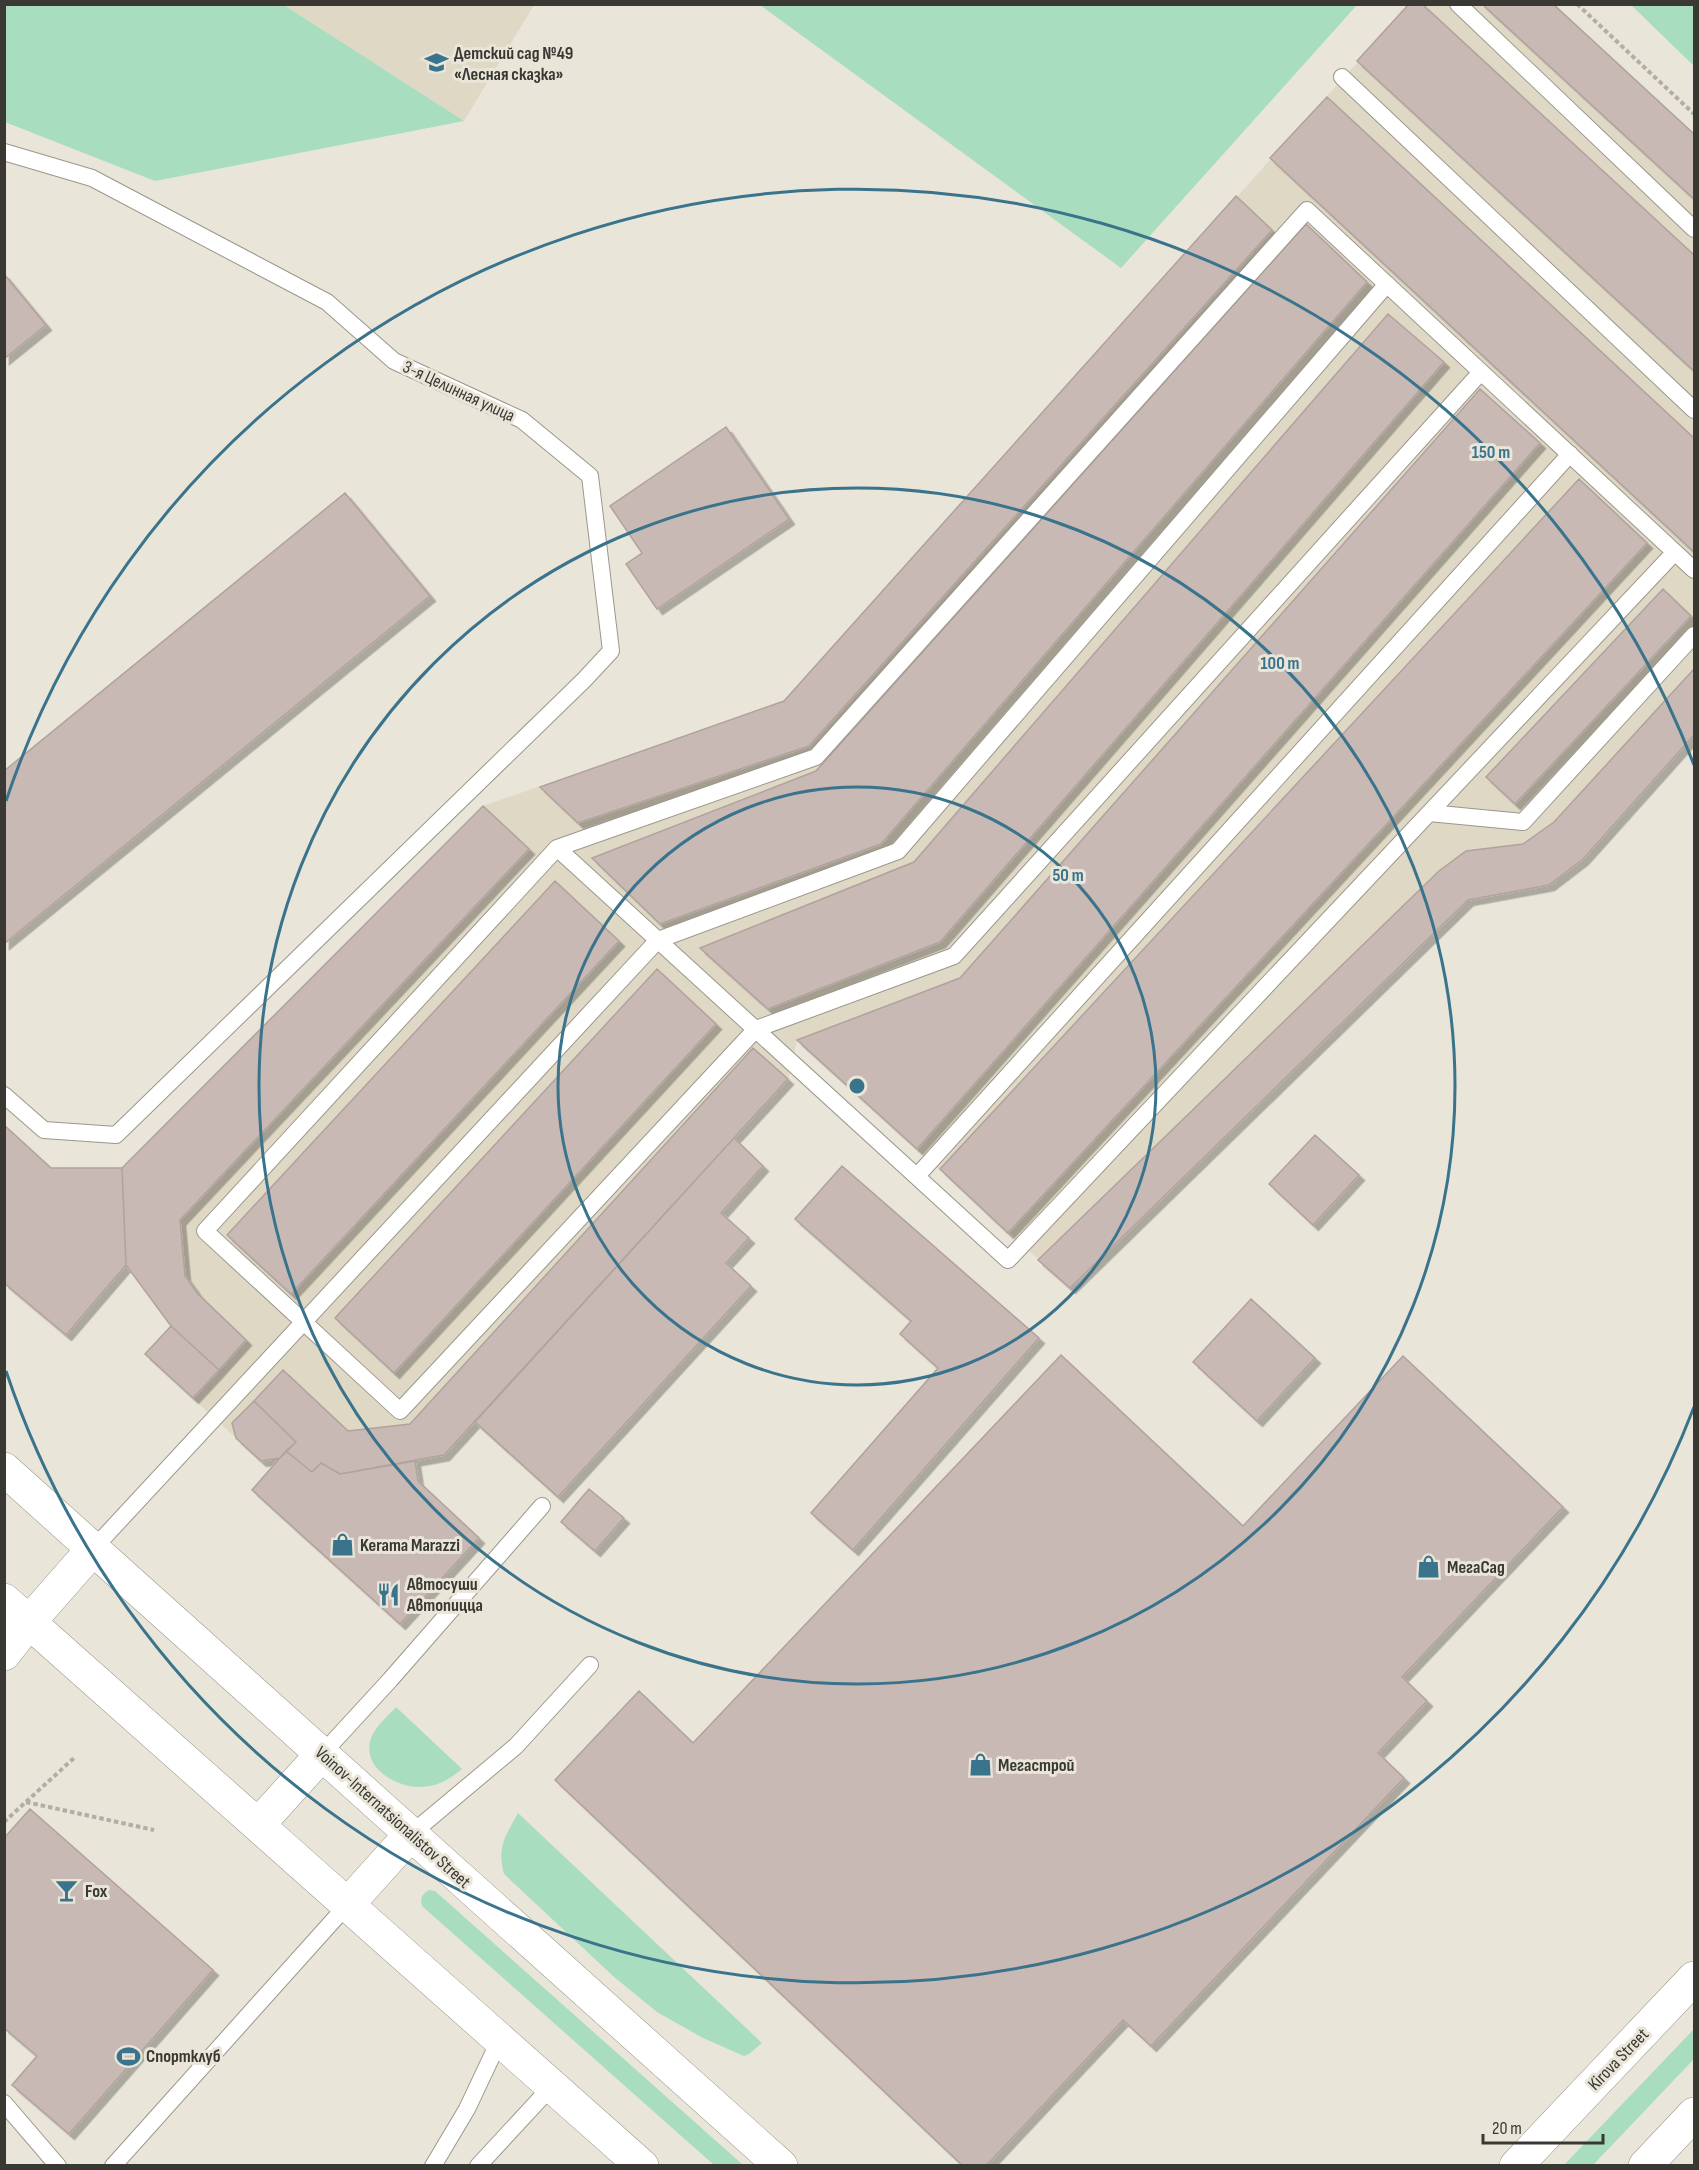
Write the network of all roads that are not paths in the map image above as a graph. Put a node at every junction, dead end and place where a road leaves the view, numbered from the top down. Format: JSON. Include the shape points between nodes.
{"nodes":[{"id":1,"x":1458,"y":4,"type":"edge"},
{"id":2,"x":1342,"y":77,"type":"dead end"},
{"id":3,"x":4,"y":152,"type":"edge"},
{"id":4,"x":1695,"y":229,"type":"edge"},
{"id":5,"x":1387,"y":284,"type":"junction"},
{"id":6,"x":1481,"y":372,"type":"junction"},
{"id":7,"x":1695,"y":410,"type":"edge"},
{"id":8,"x":1570,"y":454,"type":"junction"},
{"id":9,"x":1675,"y":552,"type":"junction"},
{"id":10,"x":1695,"y":570,"type":"edge"},
{"id":11,"x":1695,"y":635,"type":"edge"},
{"id":12,"x":1429,"y":813,"type":"junction"},
{"id":13,"x":558,"y":848,"type":"junction"},
{"id":14,"x":658,"y":940,"type":"junction"},
{"id":15,"x":756,"y":1029,"type":"junction"},
{"id":16,"x":4,"y":1095,"type":"edge"},
{"id":17,"x":917,"y":1176,"type":"junction"},
{"id":18,"x":304,"y":1322,"type":"junction"},
{"id":19,"x":4,"y":1469,"type":"edge"},
{"id":20,"x":542,"y":1506,"type":"dead end"},
{"id":21,"x":93,"y":1549,"type":"junction"},
{"id":22,"x":4,"y":1599,"type":"edge"},
{"id":23,"x":29,"y":1622,"type":"junction"},
{"id":24,"x":4,"y":1654,"type":"edge"},
{"id":25,"x":590,"y":1665,"type":"dead end"},
{"id":26,"x":322,"y":1754,"type":"junction"},
{"id":27,"x":258,"y":1825,"type":"junction"},
{"id":28,"x":411,"y":1834,"type":"junction"},
{"id":29,"x":348,"y":1904,"type":"junction"},
{"id":30,"x":1695,"y":1978,"type":"edge"},
{"id":31,"x":500,"y":2039,"type":"junction"},
{"id":32,"x":552,"y":2086,"type":"junction"},
{"id":33,"x":4,"y":2103,"type":"edge"},
{"id":34,"x":1695,"y":2114,"type":"edge"},
{"id":35,"x":58,"y":2166,"type":"edge"},
{"id":36,"x":113,"y":2166,"type":"edge"},
{"id":37,"x":433,"y":2166,"type":"edge"},
{"id":38,"x":478,"y":2166,"type":"edge"},
{"id":39,"x":642,"y":2166,"type":"edge"},
{"id":40,"x":781,"y":2166,"type":"edge"},
{"id":41,"x":1516,"y":2166,"type":"edge"},
{"id":42,"x":1645,"y":2166,"type":"edge"}],
"edges":[{"from":1,"to":4,"type":"lane"},
{"from":2,"to":7,"type":"lane"},
{"from":3,"to":16,"type":"lane","name":"3-я Целинная улица","via":[[93,178],[327,302],[394,361],[522,420],[590,476],[611,651],[116,1135],[44,1130]]},
{"from":5,"to":6,"type":"lane"},
{"from":5,"to":13,"type":"lane","via":[[1307,210],[816,757]]},
{"from":5,"to":14,"type":"lane","via":[[898,851]]},
{"from":6,"to":8,"type":"lane"},
{"from":6,"to":15,"type":"lane","via":[[954,956]]},
{"from":8,"to":9,"type":"lane"},
{"from":8,"to":17,"type":"lane"},
{"from":9,"to":10,"type":"lane"},
{"from":9,"to":12,"type":"lane"},
{"from":11,"to":12,"type":"lane","via":[[1523,822]]},
{"from":12,"to":17,"type":"lane","via":[[1008,1260]]},
{"from":13,"to":14,"type":"lane"},
{"from":13,"to":18,"type":"lane","via":[[206,1231]]},
{"from":14,"to":15,"type":"lane"},
{"from":14,"to":18,"type":"lane"},
{"from":15,"to":17,"type":"lane"},
{"from":15,"to":18,"type":"lane","via":[[400,1411]]},
{"from":18,"to":21,"type":"lane"},
{"from":19,"to":21,"type":"street","name":"Voinov-Internatsionalistov Street"},
{"from":20,"to":26,"type":"lane"},
{"from":21,"to":23,"type":"street"},
{"from":21,"to":26,"type":"street","name":"Voinov-Internatsionalistov Street"},
{"from":22,"to":23,"type":"street"},
{"from":23,"to":24,"type":"street"},
{"from":23,"to":27,"type":"street"},
{"from":25,"to":28,"type":"lane","via":[[516,1746]]},
{"from":26,"to":27,"type":"street"},
{"from":26,"to":28,"type":"street","name":"Voinov-Internatsionalistov Street"},
{"from":27,"to":29,"type":"street"},
{"from":28,"to":29,"type":"street"},
{"from":28,"to":40,"type":"street","name":"Voinov-Internatsionalistov Street"},
{"from":29,"to":31,"type":"street"},
{"from":29,"to":36,"type":"lane"},
{"from":30,"to":41,"type":"street","name":"Kirova Street"},
{"from":31,"to":32,"type":"street"},
{"from":31,"to":37,"type":"lane"},
{"from":32,"to":38,"type":"lane"},
{"from":32,"to":39,"type":"street"},
{"from":33,"to":35,"type":"lane"},
{"from":34,"to":42,"type":"street"}]}
